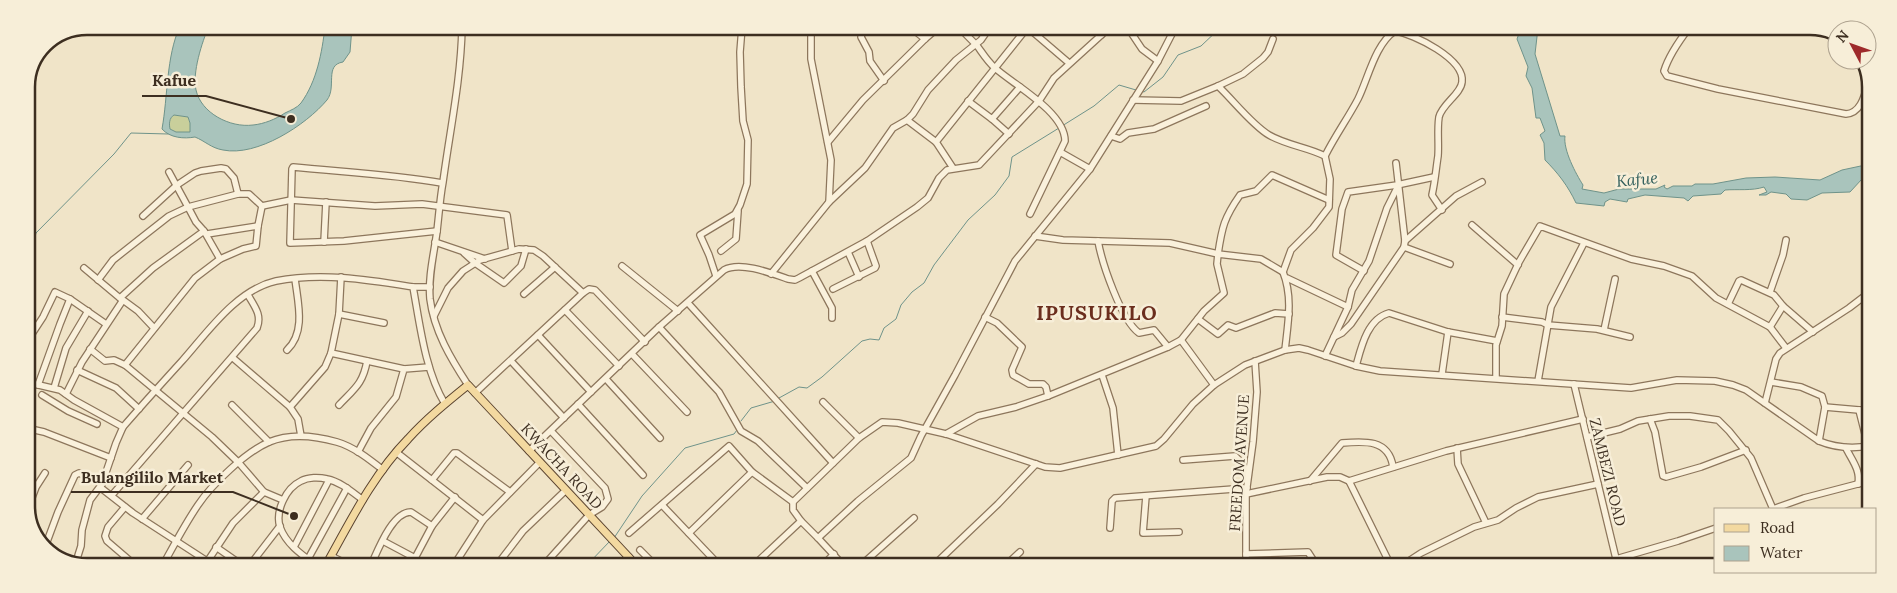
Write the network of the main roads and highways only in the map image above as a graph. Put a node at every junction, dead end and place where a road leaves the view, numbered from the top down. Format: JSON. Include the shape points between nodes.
{"nodes":[{"id":1,"x":330,"y":558,"type":"edge"},
{"id":2,"x":630,"y":558,"type":"edge"}],
"edges":[{"from":1,"to":2,"type":"main road","name":"KWACHA ROAD","via":[[363,500],[396,452],[468,385]]}]}
